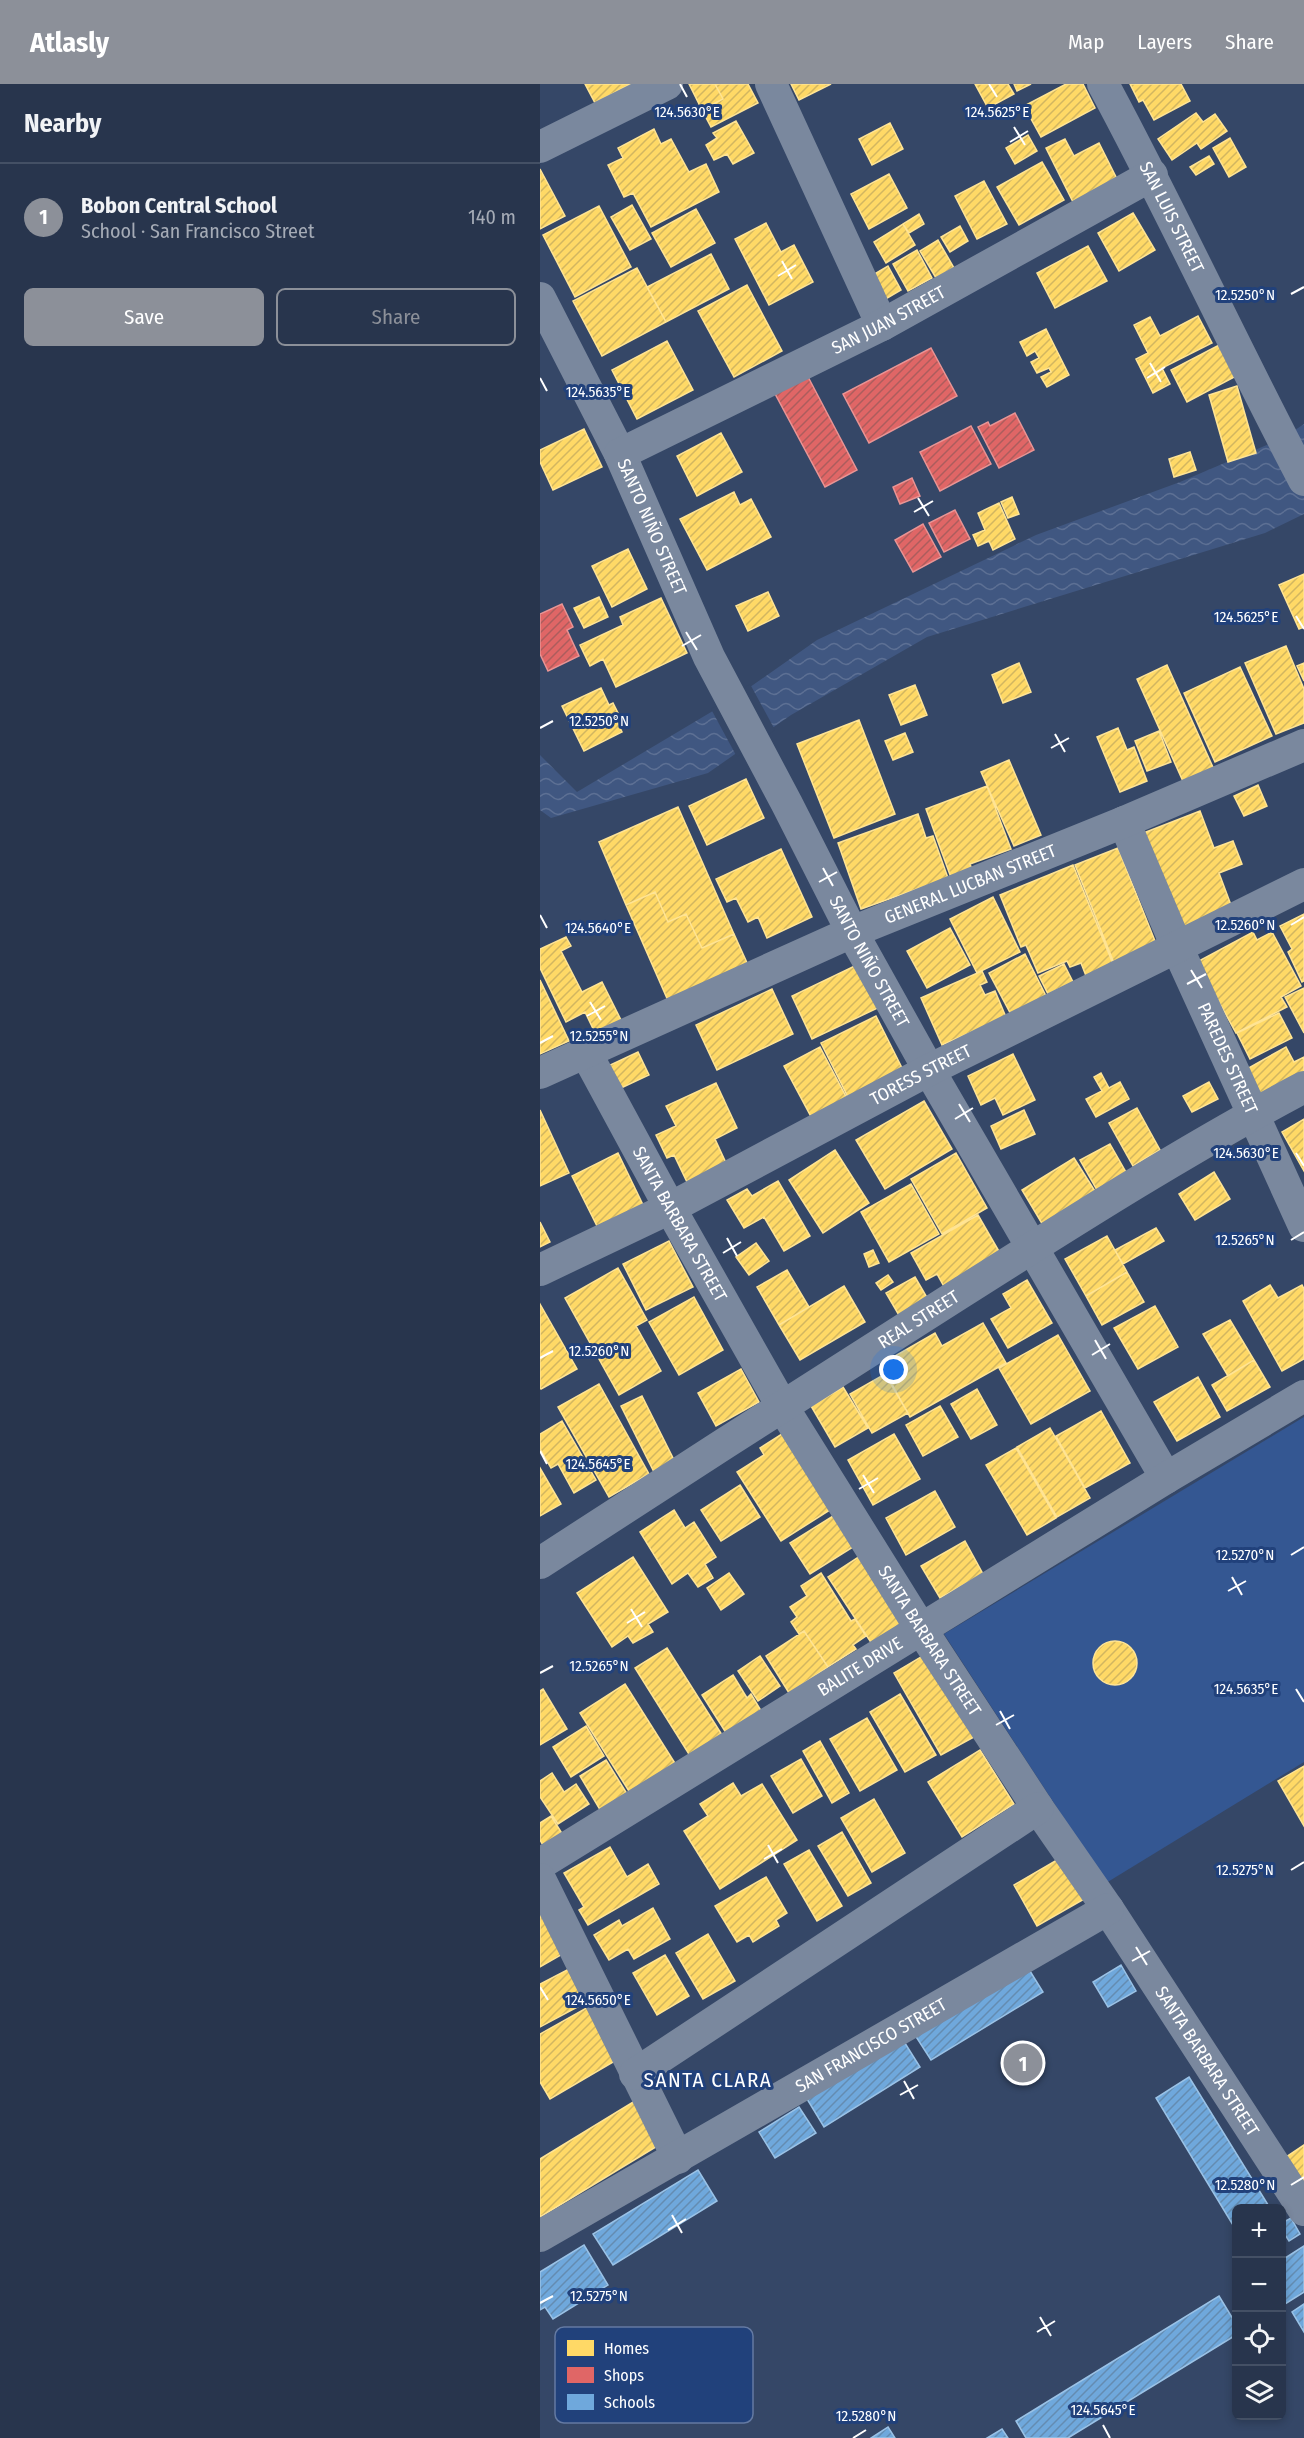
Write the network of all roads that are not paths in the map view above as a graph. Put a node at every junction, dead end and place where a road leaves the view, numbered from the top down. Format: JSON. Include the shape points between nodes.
{"nodes":[{"id":1,"x":667,"y":84,"type":"edge"},
{"id":2,"x":771,"y":84,"type":"edge"},
{"id":3,"x":1102,"y":84,"type":"edge"},
{"id":4,"x":540,"y":147,"type":"edge"},
{"id":5,"x":1152,"y":175,"type":"junction"},
{"id":6,"x":540,"y":298,"type":"edge"},
{"id":7,"x":882,"y":325,"type":"junction"},
{"id":8,"x":620,"y":454,"type":"junction"},
{"id":9,"x":1304,"y":480,"type":"edge"},
{"id":10,"x":1304,"y":745,"type":"edge"},
{"id":11,"x":1124,"y":822,"type":"junction"},
{"id":12,"x":1304,"y":884,"type":"edge"},
{"id":13,"x":852,"y":932,"type":"junction"},
{"id":14,"x":1177,"y":947,"type":"junction"},
{"id":15,"x":586,"y":1053,"type":"junction"},
{"id":16,"x":929,"y":1070,"type":"junction"},
{"id":17,"x":540,"y":1073,"type":"edge"},
{"id":18,"x":1304,"y":1087,"type":"edge"},
{"id":19,"x":1253,"y":1114,"type":"junction"},
{"id":20,"x":670,"y":1208,"type":"junction"},
{"id":21,"x":1304,"y":1226,"type":"edge"},
{"id":22,"x":1032,"y":1248,"type":"junction"},
{"id":23,"x":540,"y":1270,"type":"edge"},
{"id":24,"x":1304,"y":1396,"type":"edge"},
{"id":25,"x":782,"y":1406,"type":"junction"},
{"id":26,"x":1166,"y":1478,"type":"junction"},
{"id":27,"x":540,"y":1563,"type":"edge"},
{"id":28,"x":921,"y":1629,"type":"junction"},
{"id":29,"x":1038,"y":1808,"type":"junction"},
{"id":30,"x":540,"y":1864,"type":"edge"},
{"id":31,"x":540,"y":1879,"type":"edge"},
{"id":32,"x":1108,"y":1908,"type":"junction"},
{"id":33,"x":635,"y":2074,"type":"junction"},
{"id":34,"x":678,"y":2158,"type":"junction"},
{"id":35,"x":1304,"y":2210,"type":"edge"},
{"id":36,"x":540,"y":2236,"type":"edge"}],
"edges":[{"from":1,"to":4,"type":"street"},
{"from":2,"to":7,"type":"street"},
{"from":3,"to":5,"type":"street","name":"SAN LUIS STREET"},
{"from":5,"to":7,"type":"street","name":"SAN JUAN STREET"},
{"from":5,"to":9,"type":"street","name":"SAN LUIS STREET"},
{"from":6,"to":8,"type":"street","name":"SANTO NIÑO STREET"},
{"from":7,"to":8,"type":"street","name":"SAN JUAN STREET"},
{"from":8,"to":13,"type":"street","name":"SANTO NIÑO STREET","via":[[709,657]]},
{"from":10,"to":11,"type":"street","name":"GENERAL LUCBAN STREET"},
{"from":11,"to":13,"type":"street","name":"GENERAL LUCBAN STREET"},
{"from":11,"to":14,"type":"street","name":"PAREDES STREET"},
{"from":12,"to":14,"type":"street","name":"TORESS STREET"},
{"from":13,"to":15,"type":"street","name":"GENERAL LUCBAN STREET"},
{"from":13,"to":16,"type":"street","name":"SANTO NIÑO STREET"},
{"from":14,"to":16,"type":"street","name":"TORESS STREET"},
{"from":14,"to":19,"type":"street","name":"PAREDES STREET"},
{"from":15,"to":17,"type":"street","name":"GENERAL LUCBAN STREET"},
{"from":15,"to":20,"type":"street","name":"SANTA BARBARA STREET"},
{"from":16,"to":20,"type":"street","name":"TORESS STREET"},
{"from":16,"to":22,"type":"street","name":"SANTO NIÑO STREET"},
{"from":18,"to":19,"type":"street","name":"REAL STREET"},
{"from":19,"to":21,"type":"street","name":"PAREDES STREET"},
{"from":19,"to":22,"type":"street","name":"REAL STREET"},
{"from":20,"to":23,"type":"street","name":"TORESS STREET"},
{"from":20,"to":25,"type":"street","name":"SANTA BARBARA STREET"},
{"from":22,"to":25,"type":"street","name":"REAL STREET"},
{"from":22,"to":26,"type":"street","name":"SANTO NIÑO STREET"},
{"from":24,"to":26,"type":"street","name":"BALITE DRIVE"},
{"from":25,"to":27,"type":"street","name":"REAL STREET"},
{"from":25,"to":28,"type":"street","name":"SANTA BARBARA STREET"},
{"from":26,"to":28,"type":"street","name":"BALITE DRIVE"},
{"from":28,"to":29,"type":"street","name":"SANTA BARBARA STREET"},
{"from":28,"to":30,"type":"street","name":"BALITE DRIVE"},
{"from":29,"to":32,"type":"street","name":"SANTA BARBARA STREET"},
{"from":29,"to":33,"type":"street"},
{"from":31,"to":33,"type":"street"},
{"from":32,"to":34,"type":"street","name":"SAN FRANCISCO STREET"},
{"from":32,"to":35,"type":"street","name":"SANTA BARBARA STREET"},
{"from":33,"to":34,"type":"street"},
{"from":34,"to":36,"type":"street","name":"SAN FRANCISCO STREET"}]}
